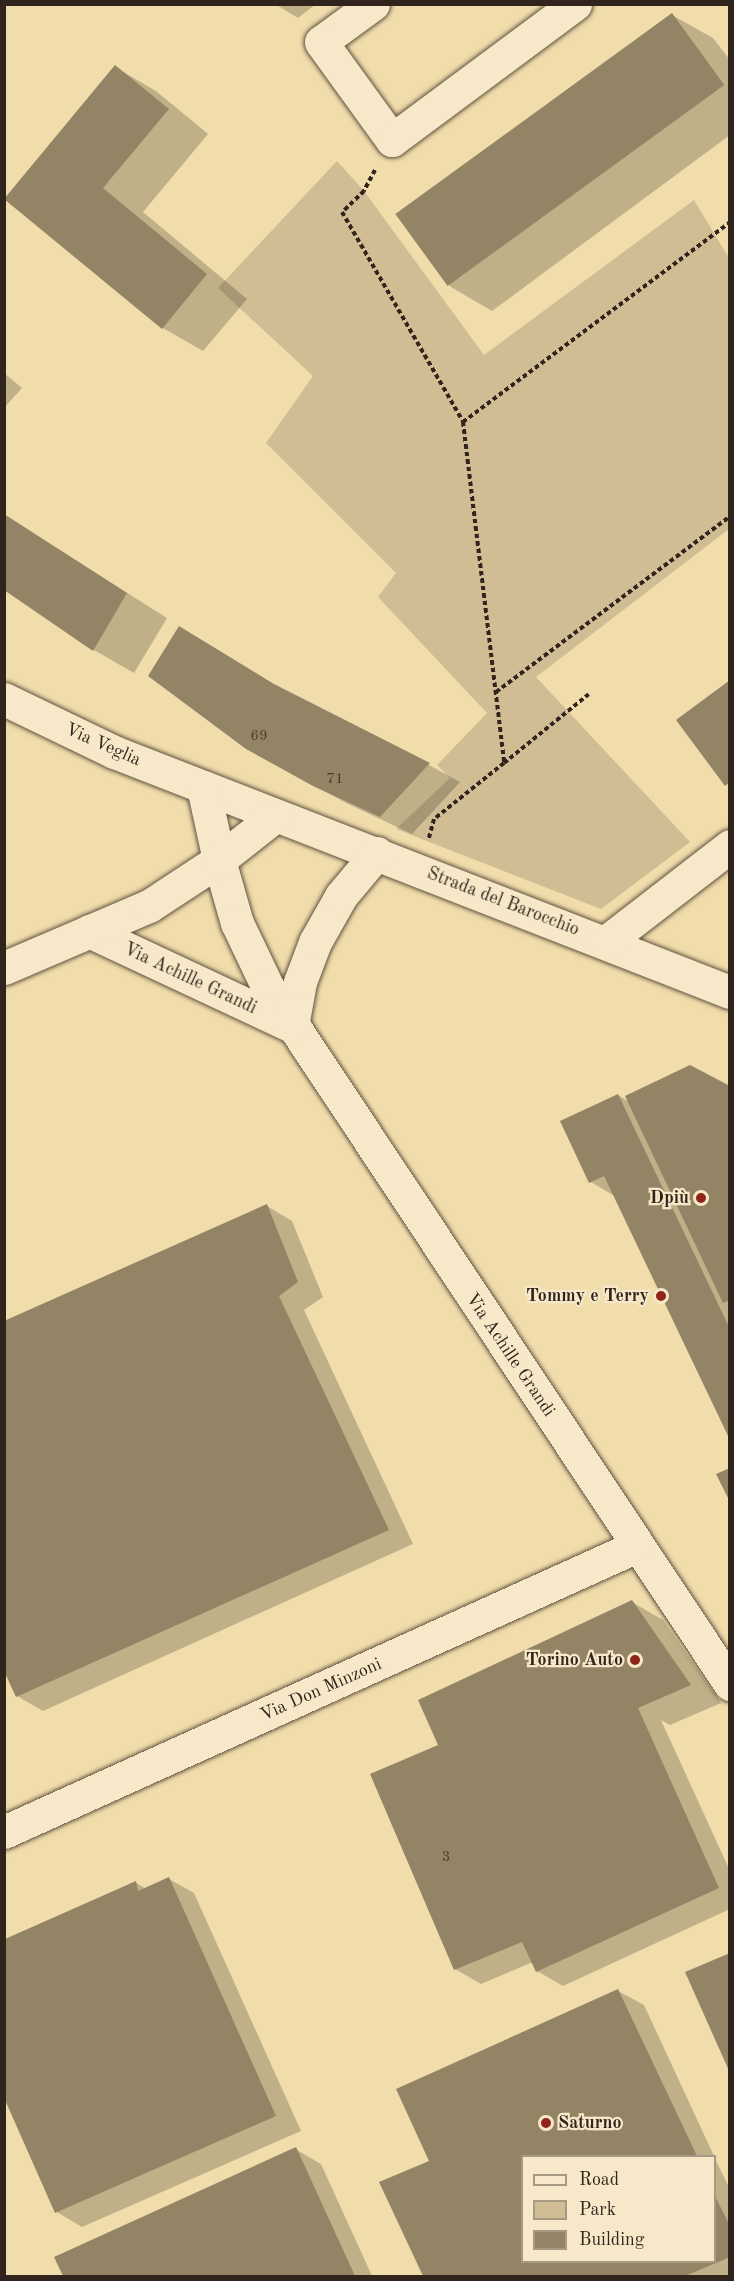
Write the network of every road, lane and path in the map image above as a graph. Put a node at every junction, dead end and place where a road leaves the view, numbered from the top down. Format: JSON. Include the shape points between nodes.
{"nodes":[{"id":1,"x":372,"y":4,"type":"edge"},
{"id":2,"x":574,"y":4,"type":"edge"},
{"id":3,"x":392,"y":140,"type":"junction"},
{"id":4,"x":729,"y":222,"type":"edge"},
{"id":5,"x":463,"y":422,"type":"junction"},
{"id":6,"x":729,"y":516,"type":"edge"},
{"id":7,"x":495,"y":693,"type":"junction"},
{"id":8,"x":590,"y":694,"type":"dead end"},
{"id":9,"x":4,"y":699,"type":"edge"},
{"id":10,"x":504,"y":763,"type":"junction"},
{"id":11,"x":203,"y":787,"type":"junction"},
{"id":12,"x":275,"y":816,"type":"junction"},
{"id":13,"x":729,"y":846,"type":"edge"},
{"id":14,"x":377,"y":853,"type":"junction"},
{"id":15,"x":219,"y":860,"type":"junction"},
{"id":16,"x":417,"y":869,"type":"junction"},
{"id":17,"x":89,"y":931,"type":"junction"},
{"id":18,"x":606,"y":942,"type":"junction"},
{"id":19,"x":4,"y":968,"type":"edge"},
{"id":20,"x":729,"y":992,"type":"edge"},
{"id":21,"x":292,"y":1026,"type":"junction"},
{"id":22,"x":637,"y":1546,"type":"junction"},
{"id":23,"x":729,"y":1684,"type":"edge"},
{"id":24,"x":4,"y":1832,"type":"edge"}],
"edges":[{"from":1,"to":3,"type":"street","via":[[321,42]]},
{"from":2,"to":3,"type":"street"},
{"from":3,"to":5,"type":"path","via":[[364,191],[342,212]]},
{"from":4,"to":5,"type":"path"},
{"from":5,"to":7,"type":"path"},
{"from":6,"to":7,"type":"path"},
{"from":7,"to":10,"type":"path"},
{"from":8,"to":10,"type":"path"},
{"from":9,"to":11,"type":"street","name":"Via Veglia","via":[[114,752]]},
{"from":10,"to":16,"type":"path","via":[[434,819]]},
{"from":11,"to":12,"type":"street","name":"Via Veglia"},
{"from":11,"to":15,"type":"street","name":"Via Achille Grandi"},
{"from":12,"to":14,"type":"street","name":"Strada del Barocchio"},
{"from":12,"to":15,"type":"street"},
{"from":13,"to":18,"type":"street"},
{"from":14,"to":16,"type":"street","name":"Strada del Barocchio"},
{"from":14,"to":21,"type":"street","via":[[341,896],[315,942],[300,982]]},
{"from":15,"to":17,"type":"street","via":[[149,906]]},
{"from":15,"to":21,"type":"street","name":"Via Achille Grandi","via":[[246,943]]},
{"from":16,"to":18,"type":"street","name":"Strada del Barocchio"},
{"from":17,"to":19,"type":"street"},
{"from":17,"to":21,"type":"street","name":"Via Achille Grandi"},
{"from":18,"to":20,"type":"street","name":"Strada del Barocchio"},
{"from":21,"to":22,"type":"street","name":"Via Achille Grandi"},
{"from":22,"to":23,"type":"street","name":"Via Achille Grandi"},
{"from":22,"to":24,"type":"street","name":"Via Don Minzoni"}]}
